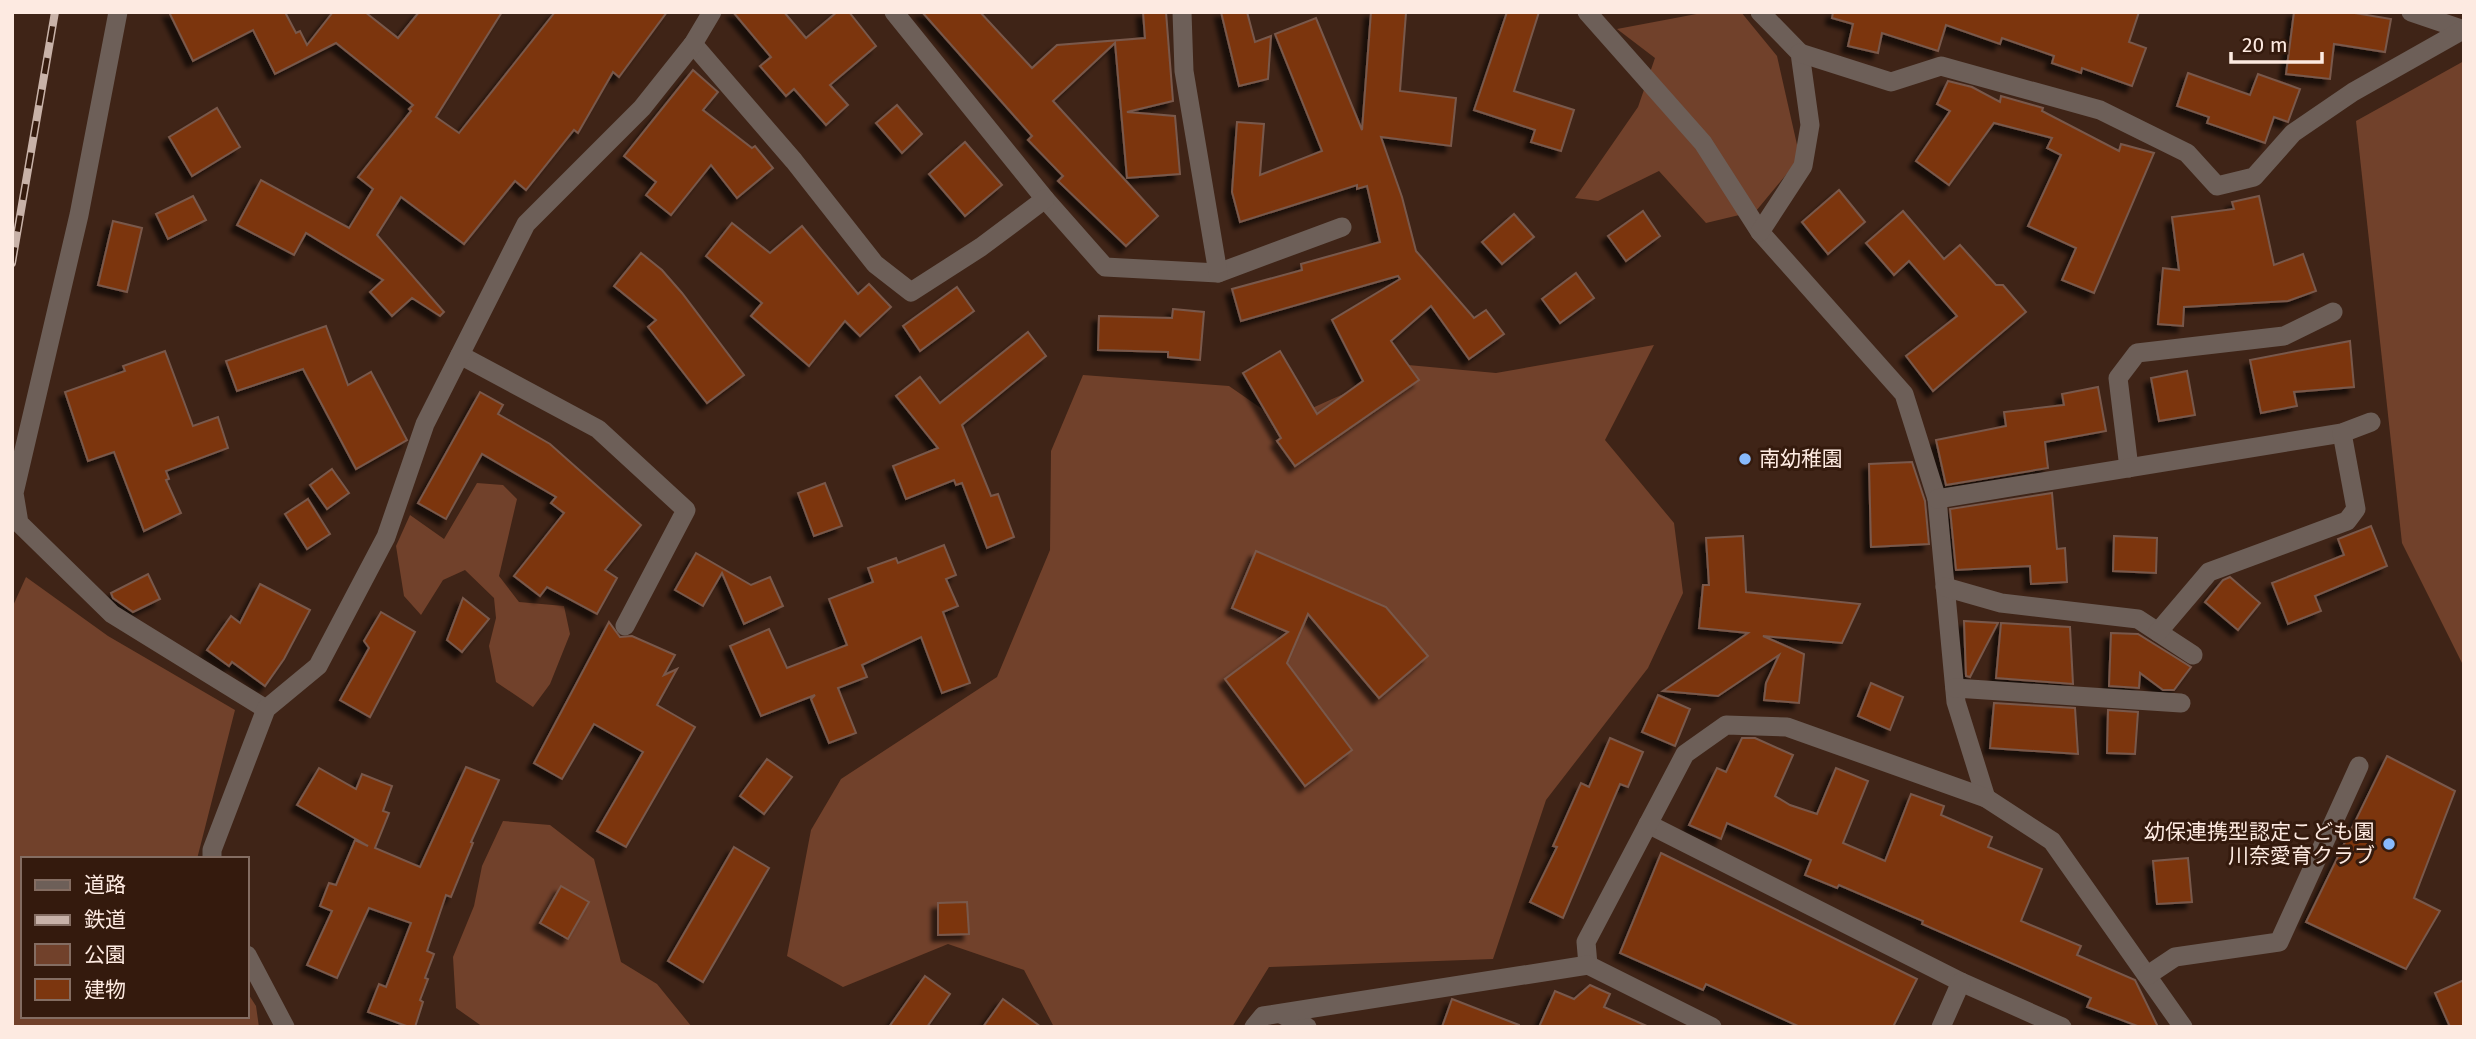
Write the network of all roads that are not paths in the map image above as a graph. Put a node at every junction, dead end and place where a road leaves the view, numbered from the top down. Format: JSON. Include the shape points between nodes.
{"nodes":[{"id":1,"x":118,"y":12,"type":"edge"},
{"id":2,"x":712,"y":12,"type":"edge"},
{"id":3,"x":894,"y":12,"type":"edge"},
{"id":4,"x":1182,"y":12,"type":"edge"},
{"id":5,"x":1587,"y":12,"type":"edge"},
{"id":6,"x":1760,"y":12,"type":"edge"},
{"id":7,"x":2411,"y":12,"type":"edge"},
{"id":8,"x":2462,"y":31,"type":"edge"},
{"id":9,"x":693,"y":44,"type":"junction"},
{"id":10,"x":1800,"y":53,"type":"junction"},
{"id":11,"x":1045,"y":199,"type":"junction"},
{"id":12,"x":1342,"y":227,"type":"dead end"},
{"id":13,"x":1760,"y":232,"type":"junction"},
{"id":14,"x":1218,"y":273,"type":"junction"},
{"id":15,"x":2333,"y":312,"type":"dead end"},
{"id":16,"x":460,"y":355,"type":"junction"},
{"id":17,"x":2371,"y":422,"type":"dead end"},
{"id":18,"x":2342,"y":433,"type":"junction"},
{"id":19,"x":2129,"y":468,"type":"junction"},
{"id":20,"x":1937,"y":499,"type":"junction"},
{"id":21,"x":1945,"y":587,"type":"junction"},
{"id":22,"x":625,"y":626,"type":"dead end"},
{"id":23,"x":2158,"y":632,"type":"junction"},
{"id":24,"x":2193,"y":655,"type":"dead end"},
{"id":25,"x":1955,"y":688,"type":"junction"},
{"id":26,"x":2181,"y":703,"type":"dead end"},
{"id":27,"x":266,"y":709,"type":"junction"},
{"id":28,"x":2359,"y":765,"type":"dead end"},
{"id":29,"x":1986,"y":798,"type":"junction"},
{"id":30,"x":1648,"y":824,"type":"junction"},
{"id":31,"x":212,"y":857,"type":"edge"},
{"id":32,"x":248,"y":956,"type":"edge"},
{"id":33,"x":1588,"y":965,"type":"junction"},
{"id":34,"x":2148,"y":975,"type":"junction"},
{"id":35,"x":1961,"y":982,"type":"junction"},
{"id":36,"x":1281,"y":1014,"type":"junction"},
{"id":37,"x":285,"y":1027,"type":"edge"},
{"id":38,"x":1254,"y":1027,"type":"edge"},
{"id":39,"x":1307,"y":1027,"type":"edge"},
{"id":40,"x":1712,"y":1027,"type":"edge"},
{"id":41,"x":1941,"y":1027,"type":"edge"},
{"id":42,"x":2062,"y":1027,"type":"edge"},
{"id":43,"x":2183,"y":1027,"type":"edge"}],
"edges":[{"from":1,"to":27,"type":"street","via":[[79,215],[14,493],[19,523],[112,614]]},
{"from":2,"to":9,"type":"street"},
{"from":3,"to":11,"type":"street"},
{"from":4,"to":14,"type":"street","via":[[1184,71]]},
{"from":5,"to":13,"type":"street","via":[[1703,143]]},
{"from":6,"to":10,"type":"street"},
{"from":7,"to":8,"type":"street"},
{"from":8,"to":10,"type":"street","via":[[2353,92],[2293,133],[2254,177],[2217,186],[2187,153],[2100,110],[1941,66],[1891,82]]},
{"from":9,"to":11,"type":"street","via":[[875,264],[911,292]]},
{"from":9,"to":16,"type":"street","via":[[642,108],[526,224]]},
{"from":10,"to":13,"type":"street","via":[[1810,125],[1803,166]]},
{"from":11,"to":14,"type":"street","via":[[1105,267]]},
{"from":12,"to":14,"type":"street"},
{"from":13,"to":20,"type":"street","via":[[1904,394]]},
{"from":15,"to":19,"type":"street","via":[[2284,336],[2137,354],[2118,379]]},
{"from":16,"to":22,"type":"street","via":[[598,429],[686,510]]},
{"from":16,"to":27,"type":"street","via":[[425,424],[386,537],[318,666]]},
{"from":17,"to":18,"type":"street"},
{"from":18,"to":19,"type":"street"},
{"from":18,"to":23,"type":"street","via":[[2356,509],[2347,521],[2209,572]]},
{"from":19,"to":20,"type":"street"},
{"from":20,"to":21,"type":"street"},
{"from":21,"to":23,"type":"street","via":[[2001,603],[2138,619]]},
{"from":21,"to":25,"type":"street"},
{"from":23,"to":24,"type":"street"},
{"from":25,"to":26,"type":"street"},
{"from":25,"to":29,"type":"street"},
{"from":27,"to":31,"type":"street"},
{"from":28,"to":34,"type":"street","via":[[2279,942],[2175,957]]},
{"from":29,"to":30,"type":"street","via":[[1787,727],[1726,725],[1685,754]]},
{"from":29,"to":34,"type":"street","via":[[2052,841]]},
{"from":30,"to":33,"type":"street","via":[[1586,942]]},
{"from":30,"to":35,"type":"street"},
{"from":32,"to":37,"type":"street"},
{"from":33,"to":36,"type":"street"},
{"from":33,"to":40,"type":"street"},
{"from":34,"to":43,"type":"street"},
{"from":35,"to":41,"type":"street"},
{"from":35,"to":42,"type":"street"},
{"from":36,"to":38,"type":"street","via":[[1263,1016]]},
{"from":36,"to":39,"type":"street"}]}
